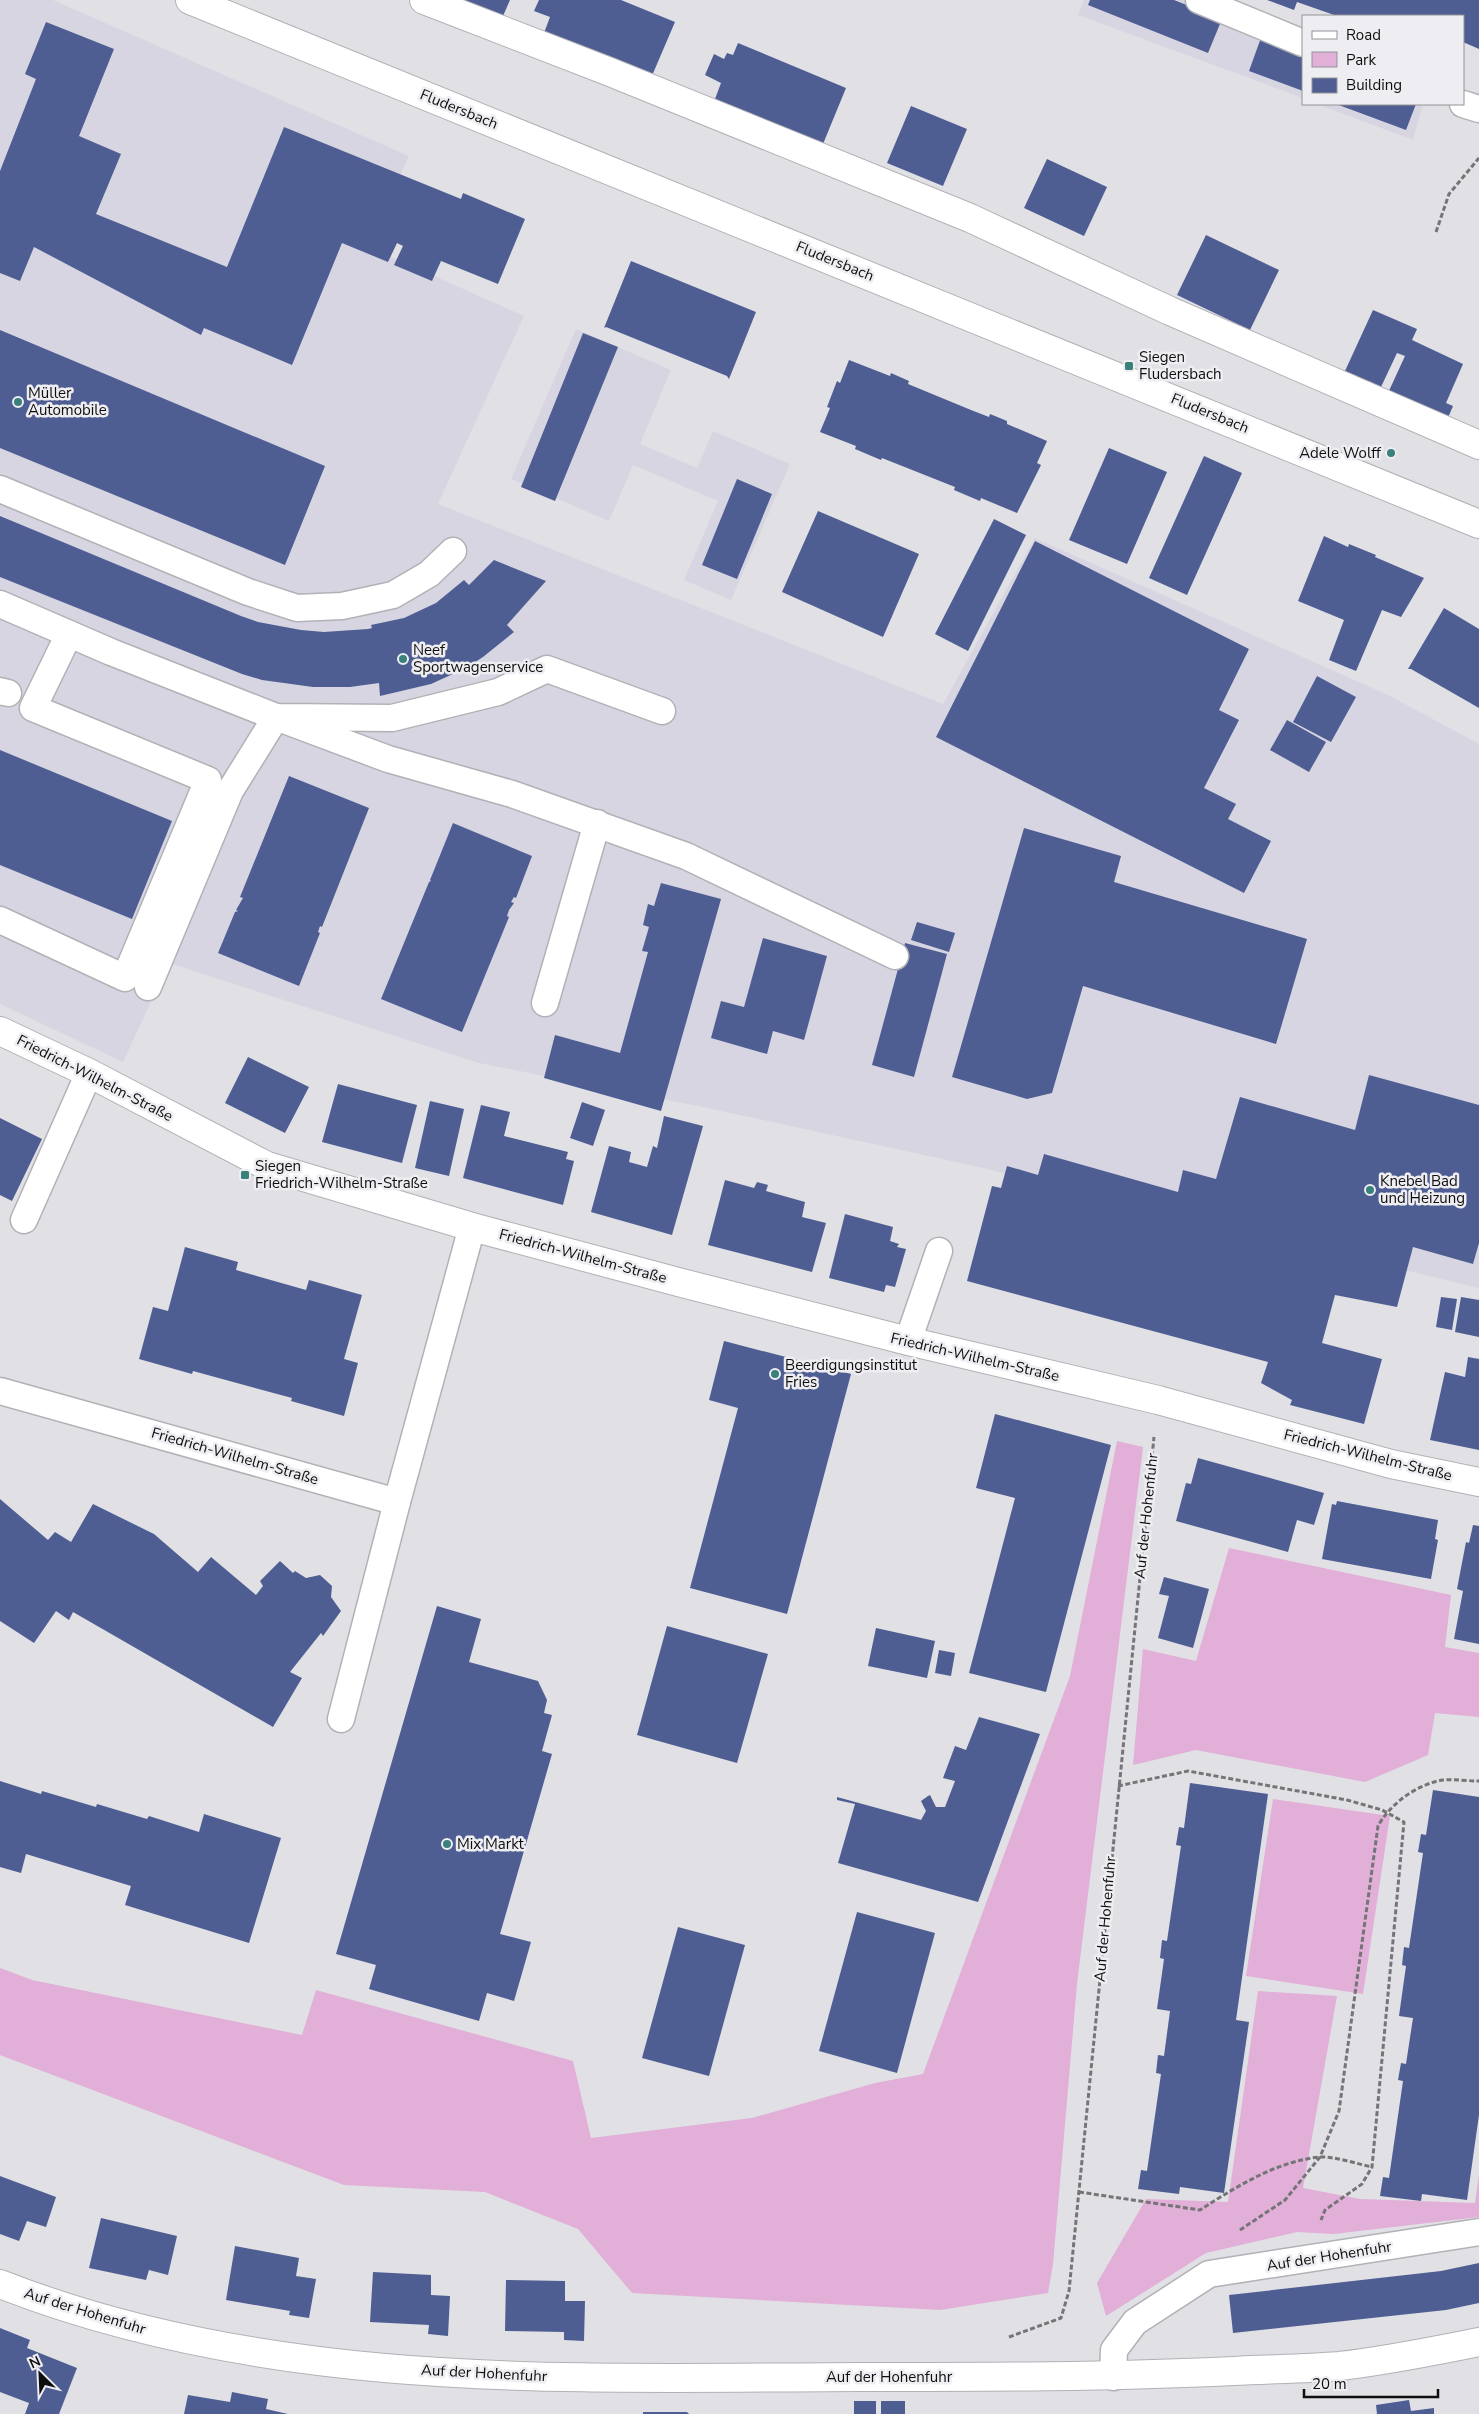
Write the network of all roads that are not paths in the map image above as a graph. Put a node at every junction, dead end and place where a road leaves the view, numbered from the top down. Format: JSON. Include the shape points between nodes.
{"nodes":[{"id":1,"x":190,"y":0,"type":"edge"},
{"id":2,"x":424,"y":0,"type":"edge"},
{"id":3,"x":1199,"y":0,"type":"edge"},
{"id":4,"x":1302,"y":43,"type":"edge"},
{"id":5,"x":1464,"y":104,"type":"edge"},
{"id":6,"x":1479,"y":109,"type":"edge"},
{"id":7,"x":1479,"y":445,"type":"edge"},
{"id":8,"x":2,"y":494,"type":"edge"},
{"id":9,"x":1479,"y":524,"type":"edge"},
{"id":10,"x":453,"y":551,"type":"dead end"},
{"id":11,"x":0,"y":604,"type":"edge"},
{"id":12,"x":69,"y":634,"type":"junction"},
{"id":13,"x":662,"y":711,"type":"dead end"},
{"id":14,"x":276,"y":717,"type":"junction"},
{"id":15,"x":597,"y":823,"type":"junction"},
{"id":16,"x":0,"y":920,"type":"edge"},
{"id":17,"x":895,"y":956,"type":"dead end"},
{"id":18,"x":148,"y":987,"type":"dead end"},
{"id":19,"x":546,"y":1003,"type":"dead end"},
{"id":20,"x":0,"y":1031,"type":"edge"},
{"id":21,"x":89,"y":1073,"type":"junction"},
{"id":22,"x":24,"y":1220,"type":"dead end"},
{"id":23,"x":472,"y":1226,"type":"junction"},
{"id":24,"x":939,"y":1252,"type":"dead end"},
{"id":25,"x":908,"y":1341,"type":"junction"},
{"id":26,"x":0,"y":1391,"type":"edge"},
{"id":27,"x":1479,"y":1482,"type":"edge"},
{"id":28,"x":398,"y":1502,"type":"junction"},
{"id":29,"x":341,"y":1719,"type":"dead end"},
{"id":30,"x":1479,"y":2232,"type":"edge"},
{"id":31,"x":0,"y":2284,"type":"edge"},
{"id":32,"x":1479,"y":2342,"type":"edge"},
{"id":33,"x":1113,"y":2377,"type":"junction"}],
"edges":[{"from":1,"to":9,"type":"street","name":"Fludersbach"},
{"from":2,"to":7,"type":"street","via":[[970,218],[1170,312]]},
{"from":3,"to":4,"type":"lane"},
{"from":5,"to":6,"type":"lane"},
{"from":8,"to":10,"type":"lane","via":[[248,592],[297,608],[342,606],[393,595],[429,574]]},
{"from":11,"to":12,"type":"lane"},
{"from":12,"to":14,"type":"lane"},
{"from":12,"to":16,"type":"lane","via":[[33,708],[208,780],[125,978]]},
{"from":13,"to":14,"type":"lane","via":[[547,669],[498,692],[392,718]]},
{"from":14,"to":15,"type":"lane","via":[[388,759],[512,794]]},
{"from":14,"to":18,"type":"lane","via":[[230,791]]},
{"from":15,"to":17,"type":"lane","via":[[686,856]]},
{"from":15,"to":19,"type":"lane"},
{"from":20,"to":21,"type":"street","name":"Friedrich-Wilhelm-Straße"},
{"from":21,"to":22,"type":"lane"},
{"from":21,"to":23,"type":"street","name":"Friedrich-Wilhelm-Straße","via":[[267,1166]]},
{"from":23,"to":25,"type":"street","name":"Friedrich-Wilhelm-Straße"},
{"from":23,"to":28,"type":"lane"},
{"from":24,"to":25,"type":"lane"},
{"from":25,"to":27,"type":"street","name":"Friedrich-Wilhelm-Straße","via":[[1158,1400],[1391,1464]]},
{"from":26,"to":28,"type":"lane","name":"Friedrich-Wilhelm-Straße"},
{"from":28,"to":29,"type":"lane"},
{"from":30,"to":33,"type":"lane","name":"Auf der Hohenfuhr","via":[[1208,2274],[1135,2322],[1114,2350]]},
{"from":31,"to":33,"type":"street","name":"Auf der Hohenfuhr","via":[[115,2322],[212,2346],[311,2362],[465,2374],[619,2378]]},
{"from":32,"to":33,"type":"street","name":"Auf der Hohenfuhr","via":[[1341,2366]]}]}
